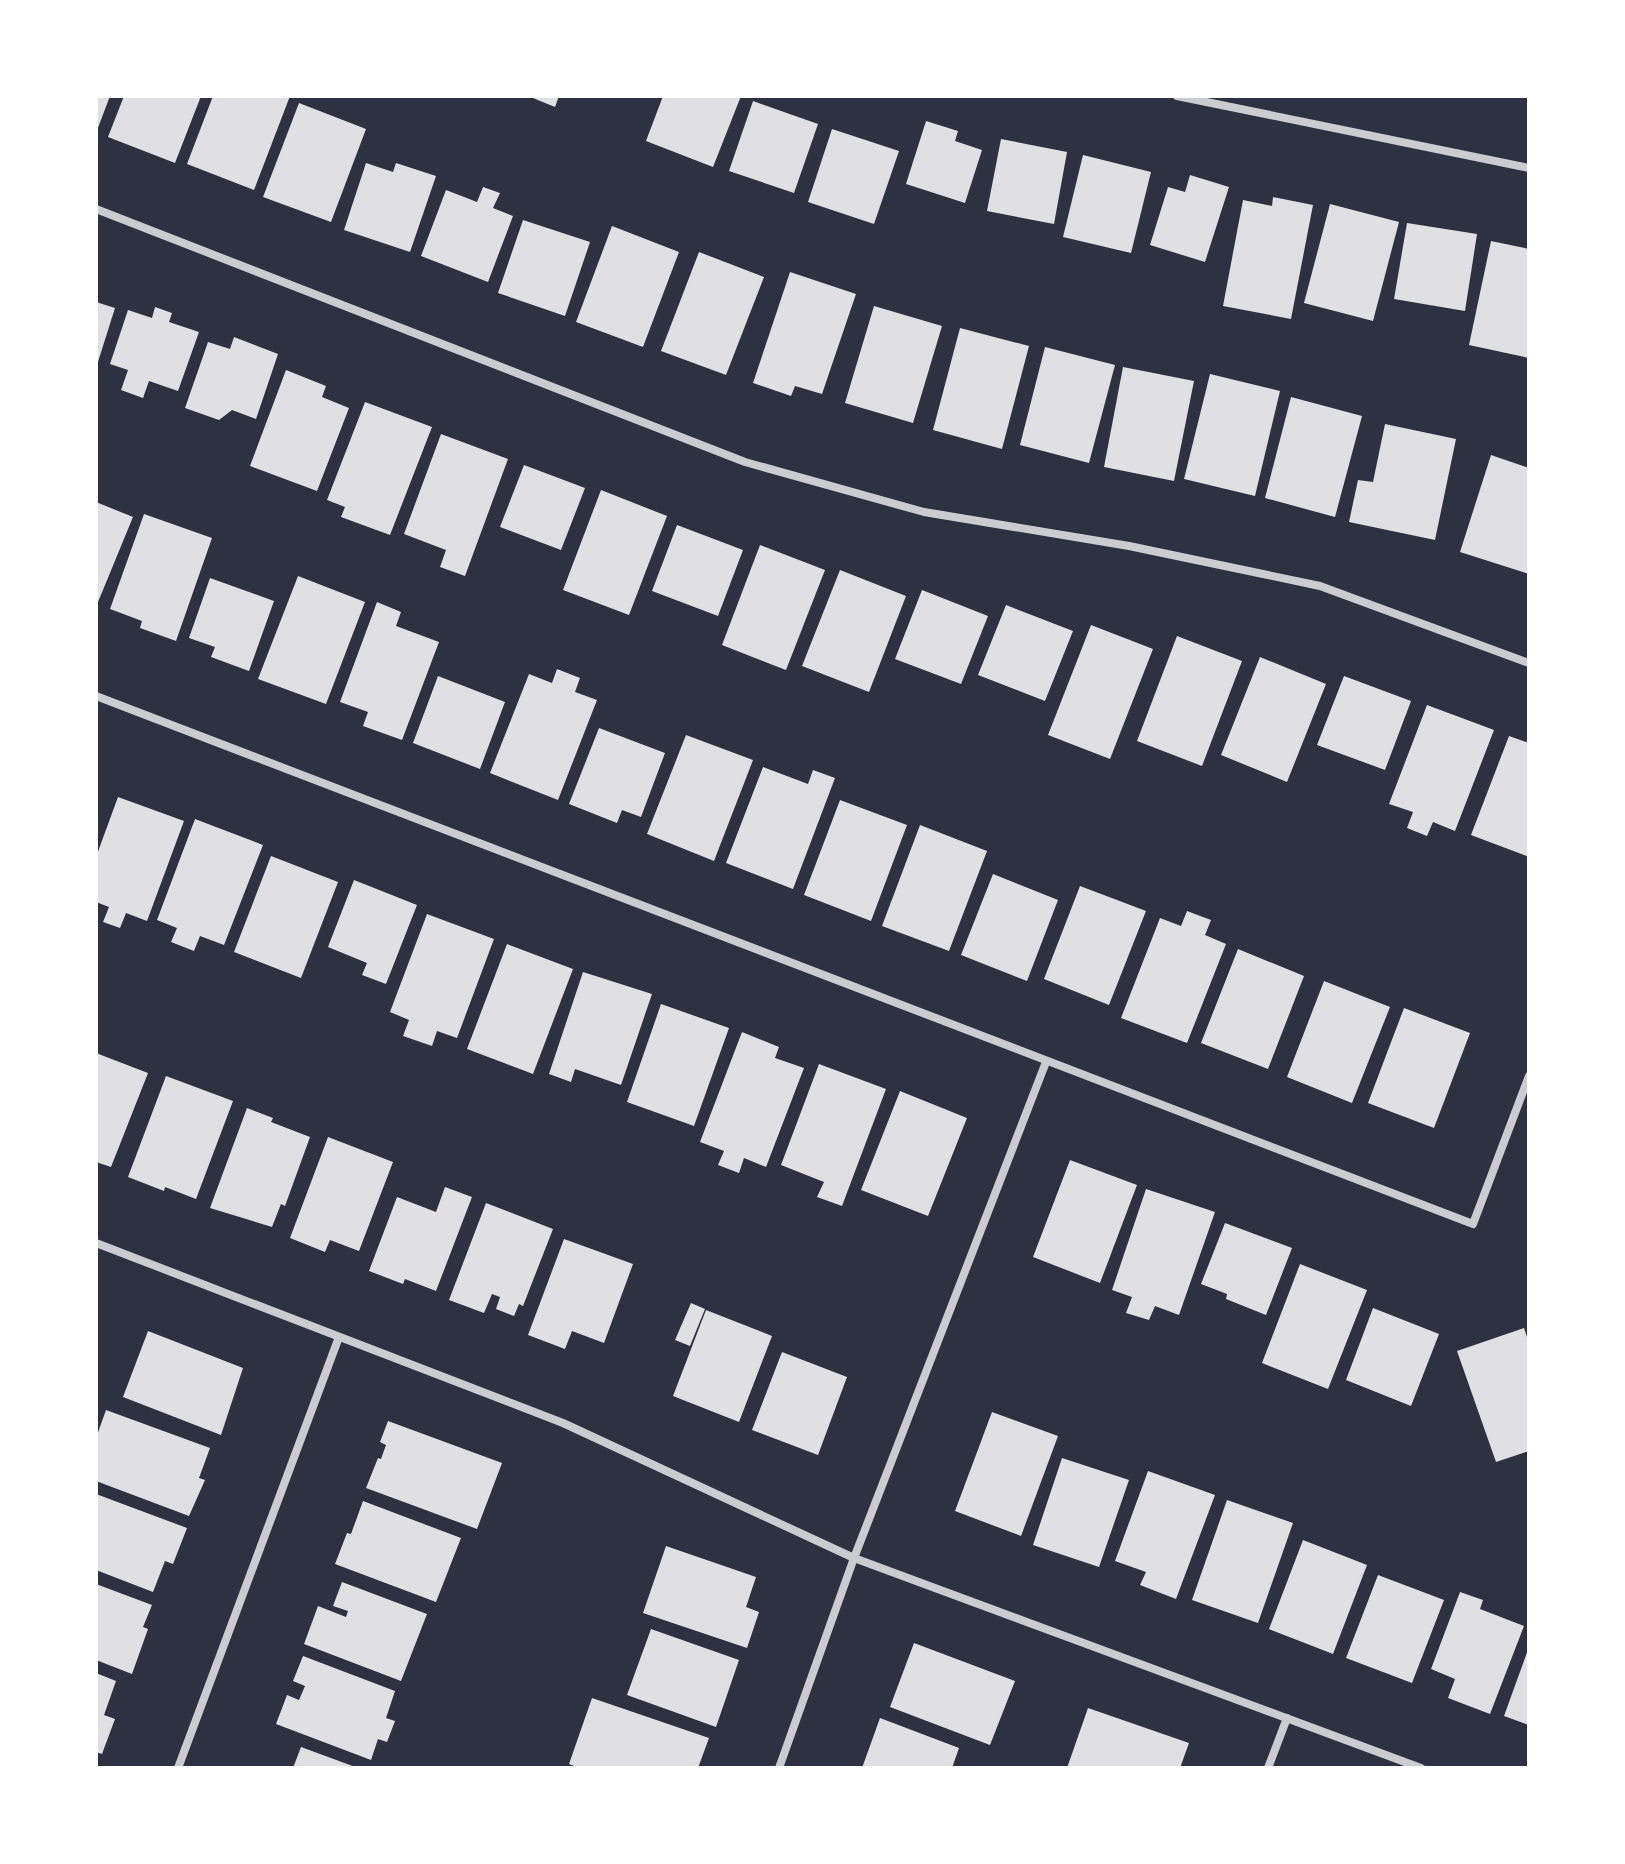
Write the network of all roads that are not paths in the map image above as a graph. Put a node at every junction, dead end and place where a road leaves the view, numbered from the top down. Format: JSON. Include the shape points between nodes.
{"nodes":[{"id":1,"x":1177,"y":96,"type":"edge"},
{"id":2,"x":1529,"y":168,"type":"edge"},
{"id":3,"x":96,"y":209,"type":"edge"},
{"id":4,"x":1529,"y":663,"type":"edge"},
{"id":5,"x":96,"y":696,"type":"edge"},
{"id":6,"x":1046,"y":1062,"type":"junction"},
{"id":7,"x":1529,"y":1076,"type":"edge"},
{"id":8,"x":96,"y":1243,"type":"edge"},
{"id":9,"x":339,"y":1337,"type":"junction"},
{"id":10,"x":854,"y":1558,"type":"junction"},
{"id":11,"x":1287,"y":1718,"type":"junction"},
{"id":12,"x":178,"y":1768,"type":"edge"},
{"id":13,"x":779,"y":1768,"type":"edge"},
{"id":14,"x":1268,"y":1768,"type":"edge"},
{"id":15,"x":1421,"y":1768,"type":"edge"}],
"edges":[{"from":1,"to":2,"type":"street"},
{"from":3,"to":4,"type":"street","via":[[745,462],[924,512],[1129,546],[1320,586]]},
{"from":5,"to":6,"type":"street"},
{"from":6,"to":7,"type":"street","via":[[1473,1224]]},
{"from":6,"to":10,"type":"street"},
{"from":8,"to":9,"type":"street"},
{"from":9,"to":10,"type":"street","via":[[563,1423]]},
{"from":9,"to":12,"type":"street"},
{"from":10,"to":11,"type":"street"},
{"from":10,"to":13,"type":"street"},
{"from":11,"to":14,"type":"street"},
{"from":11,"to":15,"type":"street"}]}
